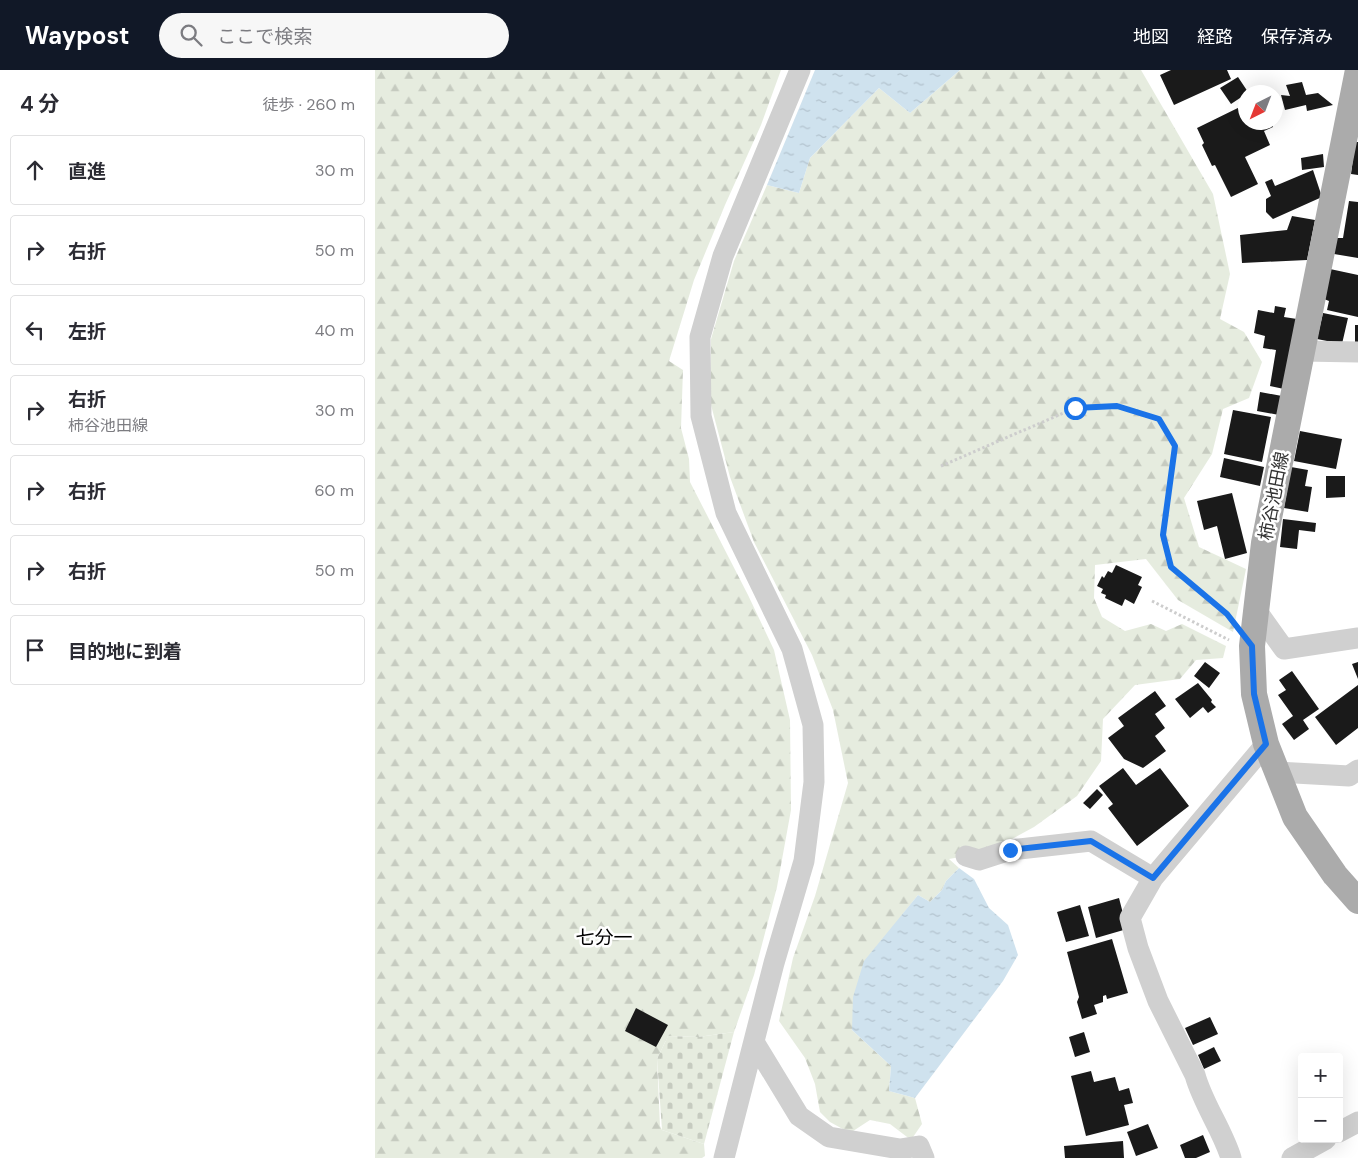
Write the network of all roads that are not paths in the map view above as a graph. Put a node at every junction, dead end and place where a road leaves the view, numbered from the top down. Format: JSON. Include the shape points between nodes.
{"nodes":[{"id":1,"x":800,"y":70,"type":"edge"},
{"id":2,"x":1358,"y":70,"type":"edge"},
{"id":3,"x":1302,"y":351,"type":"junction"},
{"id":4,"x":1358,"y":352,"type":"edge"},
{"id":5,"x":1256,"y":610,"type":"junction"},
{"id":6,"x":1358,"y":638,"type":"edge"},
{"id":7,"x":1266,"y":744,"type":"junction"},
{"id":8,"x":1358,"y":770,"type":"edge"},
{"id":9,"x":1277,"y":772,"type":"junction"},
{"id":10,"x":966,"y":856,"type":"dead end"},
{"id":11,"x":1153,"y":878,"type":"junction"},
{"id":12,"x":1358,"y":901,"type":"edge"},
{"id":13,"x":754,"y":1042,"type":"junction"},
{"id":14,"x":1358,"y":1122,"type":"edge"},
{"id":15,"x":1343,"y":1130,"type":"edge"},
{"id":16,"x":1319,"y":1143,"type":"edge"},
{"id":17,"x":1224,"y":1155,"type":"edge"},
{"id":18,"x":725,"y":1158,"type":"edge"},
{"id":19,"x":924,"y":1158,"type":"edge"},
{"id":20,"x":1291,"y":1158,"type":"edge"}],
"edges":[{"from":1,"to":13,"type":"street","via":[[723,256],[700,337],[701,416],[726,513],[792,649],[813,725],[814,782],[804,861],[773,963]]},
{"from":2,"to":3,"type":"main road","name":"柿谷池田線"},
{"from":3,"to":4,"type":"street"},
{"from":3,"to":5,"type":"main road","name":"柿谷池田線","via":[[1264,543]]},
{"from":5,"to":6,"type":"street","via":[[1284,649]]},
{"from":5,"to":7,"type":"main road","name":"柿谷池田線","via":[[1252,649],[1254,694]]},
{"from":7,"to":9,"type":"main road","name":"柿谷池田線"},
{"from":7,"to":11,"type":"street"},
{"from":8,"to":9,"type":"street","via":[[1349,776]]},
{"from":9,"to":12,"type":"main road","name":"柿谷池田線","via":[[1295,818],[1335,875]]},
{"from":10,"to":11,"type":"street","via":[[979,860],[1010,850],[1091,841]]},
{"from":11,"to":17,"type":"street","via":[[1130,918],[1158,1001],[1195,1075]]},
{"from":13,"to":18,"type":"street"},
{"from":13,"to":19,"type":"street","via":[[799,1116],[829,1137],[899,1148],[919,1146]]},
{"from":14,"to":15,"type":"street"},
{"from":16,"to":20,"type":"street"}]}
